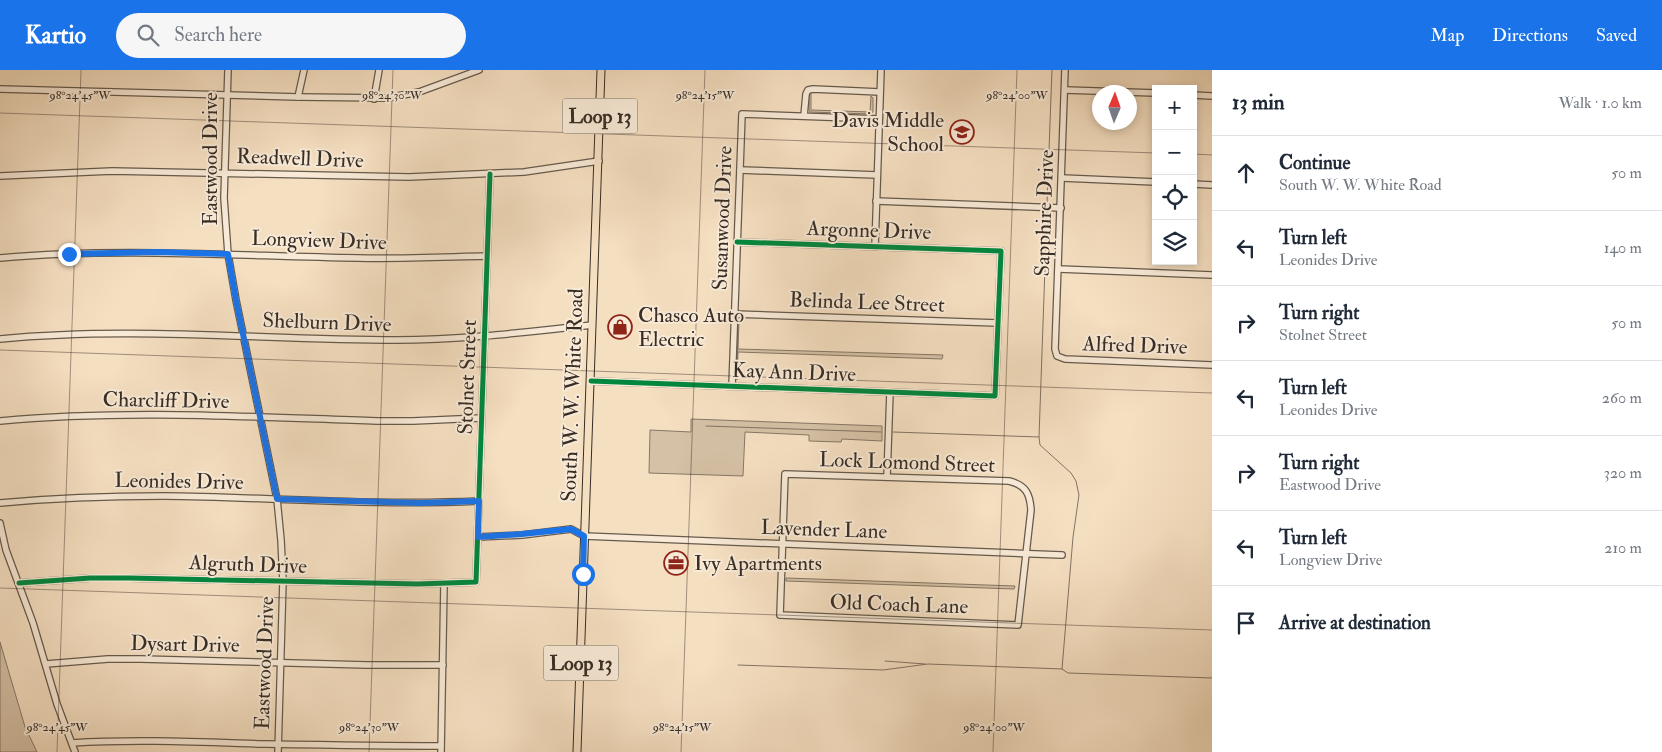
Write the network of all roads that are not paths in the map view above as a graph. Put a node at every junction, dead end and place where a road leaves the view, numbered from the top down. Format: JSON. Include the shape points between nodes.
{"nodes":[{"id":1,"x":228,"y":70,"type":"edge"},
{"id":2,"x":304,"y":70,"type":"edge"},
{"id":3,"x":379,"y":70,"type":"edge"},
{"id":4,"x":479,"y":70,"type":"edge"},
{"id":5,"x":601,"y":70,"type":"edge"},
{"id":6,"x":881,"y":70,"type":"edge"},
{"id":7,"x":1065,"y":70,"type":"edge"},
{"id":8,"x":0,"y":89,"type":"edge"},
{"id":9,"x":1065,"y":90,"type":"junction"},
{"id":10,"x":880,"y":92,"type":"junction"},
{"id":11,"x":1152,"y":93,"type":"edge"},
{"id":12,"x":227,"y":95,"type":"junction"},
{"id":13,"x":1197,"y":95,"type":"edge"},
{"id":14,"x":1212,"y":96,"type":"edge"},
{"id":15,"x":298,"y":97,"type":"junction"},
{"id":16,"x":374,"y":99,"type":"junction"},
{"id":17,"x":804,"y":116,"type":"junction"},
{"id":18,"x":879,"y":119,"type":"junction"},
{"id":19,"x":598,"y":162,"type":"junction"},
{"id":20,"x":740,"y":170,"type":"junction"},
{"id":21,"x":224,"y":172,"type":"junction"},
{"id":22,"x":490,"y":174,"type":"junction"},
{"id":23,"x":877,"y":175,"type":"junction"},
{"id":24,"x":0,"y":176,"type":"edge"},
{"id":25,"x":1062,"y":178,"type":"junction"},
{"id":26,"x":1152,"y":182,"type":"edge"},
{"id":27,"x":1197,"y":184,"type":"edge"},
{"id":28,"x":1212,"y":185,"type":"edge"},
{"id":29,"x":876,"y":201,"type":"junction"},
{"id":30,"x":1061,"y":208,"type":"junction"},
{"id":31,"x":737,"y":242,"type":"junction"},
{"id":32,"x":875,"y":247,"type":"junction"},
{"id":33,"x":228,"y":254,"type":"junction"},
{"id":34,"x":487,"y":256,"type":"junction"},
{"id":35,"x":0,"y":258,"type":"edge"},
{"id":36,"x":1059,"y":269,"type":"junction"},
{"id":37,"x":1212,"y":275,"type":"edge"},
{"id":38,"x":734,"y":314,"type":"junction"},
{"id":39,"x":998,"y":323,"type":"junction"},
{"id":40,"x":592,"y":325,"type":"junction"},
{"id":41,"x":243,"y":336,"type":"junction"},
{"id":42,"x":485,"y":336,"type":"junction"},
{"id":43,"x":0,"y":340,"type":"edge"},
{"id":44,"x":1057,"y":356,"type":"joint"},
{"id":45,"x":1212,"y":365,"type":"edge"},
{"id":46,"x":591,"y":381,"type":"junction"},
{"id":47,"x":732,"y":386,"type":"junction"},
{"id":48,"x":890,"y":392,"type":"junction"},
{"id":49,"x":261,"y":418,"type":"junction"},
{"id":50,"x":482,"y":418,"type":"junction"},
{"id":51,"x":0,"y":421,"type":"edge"},
{"id":52,"x":887,"y":477,"type":"junction"},
{"id":53,"x":277,"y":499,"type":"junction"},
{"id":54,"x":479,"y":501,"type":"junction"},
{"id":55,"x":0,"y":503,"type":"edge"},
{"id":56,"x":0,"y":523,"type":"edge"},
{"id":57,"x":584,"y":536,"type":"junction"},
{"id":58,"x":478,"y":537,"type":"junction"},
{"id":59,"x":782,"y":544,"type":"junction"},
{"id":60,"x":1025,"y":553,"type":"junction"},
{"id":61,"x":1062,"y":555,"type":"dead end"},
{"id":62,"x":283,"y":581,"type":"junction"},
{"id":63,"x":476,"y":582,"type":"joint"},
{"id":64,"x":19,"y":583,"type":"junction"},
{"id":65,"x":444,"y":584,"type":"junction"},
{"id":66,"x":280,"y":663,"type":"junction"},
{"id":67,"x":46,"y":664,"type":"junction"},
{"id":68,"x":443,"y":665,"type":"junction"},
{"id":69,"x":72,"y":743,"type":"junction"},
{"id":70,"x":278,"y":744,"type":"junction"},
{"id":71,"x":441,"y":749,"type":"edge"},
{"id":72,"x":75,"y":752,"type":"edge"},
{"id":73,"x":278,"y":752,"type":"edge"},
{"id":74,"x":577,"y":752,"type":"edge"}],
"edges":[{"from":1,"to":12,"type":"street","name":"Eastwood Drive"},
{"from":2,"to":15,"type":"street"},
{"from":3,"to":16,"type":"street"},
{"from":4,"to":16,"type":"street","via":[[419,92]]},
{"from":5,"to":19,"type":"main road","name":"South W. W. White Road","number":"Loop 13"},
{"from":6,"to":10,"type":"street"},
{"from":7,"to":9,"type":"street","name":"Sapphire Drive"},
{"from":8,"to":12,"type":"street"},
{"from":9,"to":11,"type":"street"},
{"from":9,"to":25,"type":"street","name":"Sapphire Drive"},
{"from":10,"to":17,"type":"street","via":[[808,90]]},
{"from":10,"to":18,"type":"street"},
{"from":12,"to":15,"type":"street"},
{"from":12,"to":21,"type":"street","name":"Eastwood Drive"},
{"from":13,"to":14,"type":"street"},
{"from":15,"to":16,"type":"street"},
{"from":17,"to":18,"type":"street","name":"Susanwood Drive"},
{"from":17,"to":20,"type":"street","name":"Susanwood Drive","via":[[742,114]]},
{"from":18,"to":23,"type":"street"},
{"from":19,"to":22,"type":"street","name":"Readwell Drive"},
{"from":19,"to":40,"type":"main road","name":"South W. W. White Road","number":"Loop 13"},
{"from":20,"to":23,"type":"street"},
{"from":20,"to":31,"type":"street","name":"Susanwood Drive"},
{"from":21,"to":22,"type":"street","name":"Readwell Drive","via":[[409,177]]},
{"from":21,"to":24,"type":"street","name":"Readwell Drive","via":[[112,171]]},
{"from":21,"to":33,"type":"street","name":"Eastwood Drive"},
{"from":22,"to":34,"type":"street","name":"Stolnet Street"},
{"from":23,"to":29,"type":"street"},
{"from":25,"to":26,"type":"street"},
{"from":25,"to":30,"type":"street","name":"Sapphire Drive"},
{"from":27,"to":28,"type":"street"},
{"from":29,"to":30,"type":"street"},
{"from":29,"to":32,"type":"street"},
{"from":30,"to":36,"type":"street","name":"Sapphire Drive"},
{"from":31,"to":32,"type":"street","name":"Argonne Drive"},
{"from":31,"to":38,"type":"street","name":"Susanwood Drive"},
{"from":32,"to":39,"type":"street","name":"Argonne Drive","via":[[1001,251]]},
{"from":33,"to":34,"type":"street","name":"Longview Drive","via":[[358,258]]},
{"from":33,"to":35,"type":"street","name":"Longview Drive","via":[[98,253]]},
{"from":33,"to":41,"type":"street","name":"Eastwood Drive"},
{"from":34,"to":42,"type":"street","name":"Stolnet Street"},
{"from":36,"to":37,"type":"street"},
{"from":36,"to":44,"type":"street","name":"Sapphire Drive"},
{"from":38,"to":39,"type":"street","name":"Belinda Lee Street"},
{"from":38,"to":47,"type":"street","name":"Susanwood Drive"},
{"from":39,"to":48,"type":"street","name":"Kay Ann Drive","via":[[995,396]]},
{"from":40,"to":42,"type":"street","name":"Shelburn Drive"},
{"from":40,"to":46,"type":"main road","name":"South W. W. White Road","number":"Loop 13"},
{"from":41,"to":42,"type":"street","name":"Shelburn Drive","via":[[395,340]]},
{"from":41,"to":43,"type":"street","name":"Shelburn Drive","via":[[122,334]]},
{"from":41,"to":49,"type":"street","name":"Eastwood Drive"},
{"from":42,"to":50,"type":"street","name":"Stolnet Street"},
{"from":44,"to":45,"type":"street","name":"Alfred Drive"},
{"from":46,"to":47,"type":"street","name":"Kay Ann Drive"},
{"from":46,"to":57,"type":"main road","name":"South W. W. White Road","number":"Loop 13"},
{"from":47,"to":48,"type":"street","name":"Kay Ann Drive"},
{"from":48,"to":52,"type":"street"},
{"from":49,"to":50,"type":"street","name":"Charcliff Drive","via":[[413,422]]},
{"from":49,"to":51,"type":"street","name":"Charcliff Drive","via":[[108,415]]},
{"from":49,"to":53,"type":"street","name":"Eastwood Drive"},
{"from":50,"to":54,"type":"street","name":"Stolnet Street"},
{"from":52,"to":59,"type":"street","name":"Lock Lomond Street","via":[[785,474]]},
{"from":52,"to":60,"type":"street","name":"Lock Lomond Street","via":[[1015,482],[1029,495],[1031,510]]},
{"from":53,"to":54,"type":"street","name":"Leonides Drive","via":[[420,503]]},
{"from":53,"to":55,"type":"street","name":"Leonides Drive","via":[[110,496]]},
{"from":53,"to":62,"type":"street","name":"Eastwood Drive"},
{"from":54,"to":58,"type":"street","name":"Stolnet Street"},
{"from":56,"to":64,"type":"street"},
{"from":57,"to":58,"type":"street","via":[[571,529]]},
{"from":57,"to":59,"type":"street","name":"Lavender Lane"},
{"from":57,"to":74,"type":"main road","name":"South W. W. White Road","number":"Loop 13"},
{"from":58,"to":63,"type":"street","name":"Stolnet Street"},
{"from":59,"to":60,"type":"street","name":"Lavender Lane"},
{"from":59,"to":60,"type":"street","name":"Old Coach Lane","via":[[780,615],[1018,625]]},
{"from":60,"to":61,"type":"street","name":"Lavender Lane"},
{"from":62,"to":64,"type":"street","name":"Algruth Drive","via":[[90,578]]},
{"from":62,"to":65,"type":"street","name":"Algruth Drive"},
{"from":62,"to":66,"type":"street","name":"Eastwood Drive"},
{"from":63,"to":65,"type":"street","name":"Algruth Drive"},
{"from":64,"to":67,"type":"street"},
{"from":65,"to":68,"type":"street"},
{"from":66,"to":67,"type":"street","name":"Dysart Drive","via":[[124,659]]},
{"from":66,"to":68,"type":"street","name":"Dysart Drive"},
{"from":66,"to":70,"type":"street","name":"Eastwood Drive"},
{"from":67,"to":69,"type":"street"},
{"from":68,"to":71,"type":"street"},
{"from":69,"to":70,"type":"street"},
{"from":69,"to":72,"type":"street"},
{"from":70,"to":71,"type":"street"},
{"from":70,"to":73,"type":"street","name":"Eastwood Drive"}]}
